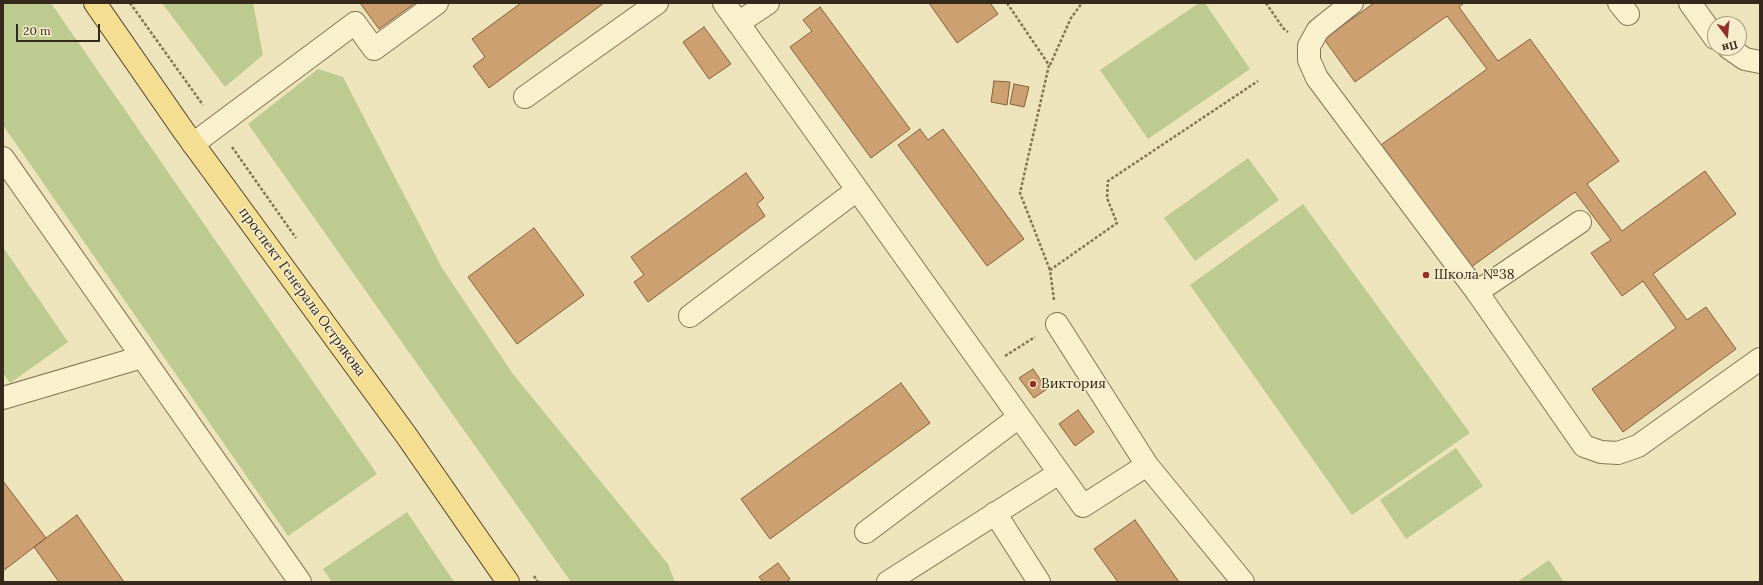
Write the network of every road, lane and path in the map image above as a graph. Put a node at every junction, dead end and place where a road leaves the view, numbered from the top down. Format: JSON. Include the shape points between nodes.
{"nodes":[{"id":1,"x":95,"y":3,"type":"edge"},
{"id":2,"x":437,"y":3,"type":"edge"},
{"id":3,"x":657,"y":3,"type":"edge"},
{"id":4,"x":724,"y":3,"type":"edge"},
{"id":5,"x":768,"y":3,"type":"edge"},
{"id":6,"x":1007,"y":3,"type":"edge"},
{"id":7,"x":1082,"y":3,"type":"edge"},
{"id":8,"x":1266,"y":3,"type":"edge"},
{"id":9,"x":1352,"y":3,"type":"edge"},
{"id":10,"x":1690,"y":3,"type":"edge"},
{"id":11,"x":738,"y":23,"type":"junction"},
{"id":12,"x":1707,"y":27,"type":"edge"},
{"id":13,"x":1309,"y":46,"type":"junction"},
{"id":14,"x":1741,"y":56,"type":"edge"},
{"id":15,"x":1760,"y":62,"type":"edge"},
{"id":16,"x":1049,"y":65,"type":"junction"},
{"id":17,"x":1258,"y":80,"type":"dead end"},
{"id":18,"x":525,"y":97,"type":"dead end"},
{"id":19,"x":193,"y":144,"type":"junction"},
{"id":20,"x":3,"y":158,"type":"edge"},
{"id":21,"x":857,"y":190,"type":"junction"},
{"id":22,"x":1580,"y":222,"type":"dead end"},
{"id":23,"x":1050,"y":270,"type":"junction"},
{"id":24,"x":1477,"y":292,"type":"junction"},
{"id":25,"x":690,"y":316,"type":"dead end"},
{"id":26,"x":1057,"y":324,"type":"junction"},
{"id":27,"x":142,"y":357,"type":"junction"},
{"id":28,"x":1760,"y":359,"type":"edge"},
{"id":29,"x":985,"y":368,"type":"junction"},
{"id":30,"x":3,"y":398,"type":"edge"},
{"id":31,"x":1019,"y":416,"type":"junction"},
{"id":32,"x":1147,"y":465,"type":"junction"},
{"id":33,"x":1059,"y":473,"type":"junction"},
{"id":34,"x":995,"y":513,"type":"junction"},
{"id":35,"x":866,"y":532,"type":"dead end"},
{"id":36,"x":300,"y":582,"type":"edge"},
{"id":37,"x":508,"y":582,"type":"edge"},
{"id":38,"x":888,"y":582,"type":"edge"},
{"id":39,"x":1039,"y":582,"type":"edge"},
{"id":40,"x":1242,"y":582,"type":"edge"}],
"edges":[{"from":1,"to":19,"type":"main road","name":"проспект Генерала Острякова"},
{"from":2,"to":19,"type":"street","via":[[374,49],[355,23]]},
{"from":3,"to":18,"type":"street"},
{"from":4,"to":11,"type":"street"},
{"from":5,"to":11,"type":"street"},
{"from":6,"to":16,"type":"path"},
{"from":7,"to":16,"type":"path","via":[[1071,18]]},
{"from":8,"to":13,"type":"path","via":[[1282,28]]},
{"from":9,"to":13,"type":"street","via":[[1318,30]]},
{"from":10,"to":12,"type":"street"},
{"from":11,"to":21,"type":"street"},
{"from":13,"to":24,"type":"street","via":[[1309,60],[1317,78]]},
{"from":14,"to":15,"type":"street"},
{"from":16,"to":23,"type":"path","via":[[1020,193]]},
{"from":17,"to":23,"type":"path","via":[[1108,181],[1107,198],[1117,223]]},
{"from":19,"to":37,"type":"main road","name":"проспект Генерала Острякова","via":[[406,435]]},
{"from":20,"to":27,"type":"street"},
{"from":21,"to":25,"type":"street"},
{"from":21,"to":29,"type":"street"},
{"from":22,"to":24,"type":"street"},
{"from":23,"to":26,"type":"path"},
{"from":24,"to":28,"type":"street","via":[[1584,446],[1601,452],[1618,453],[1638,446]]},
{"from":26,"to":29,"type":"path"},
{"from":26,"to":32,"type":"street"},
{"from":27,"to":30,"type":"street"},
{"from":27,"to":36,"type":"street"},
{"from":29,"to":31,"type":"street"},
{"from":31,"to":33,"type":"street"},
{"from":31,"to":35,"type":"street"},
{"from":32,"to":33,"type":"street","via":[[1083,506]]},
{"from":32,"to":40,"type":"street"},
{"from":33,"to":34,"type":"street"},
{"from":34,"to":38,"type":"street"},
{"from":34,"to":39,"type":"street"}]}
